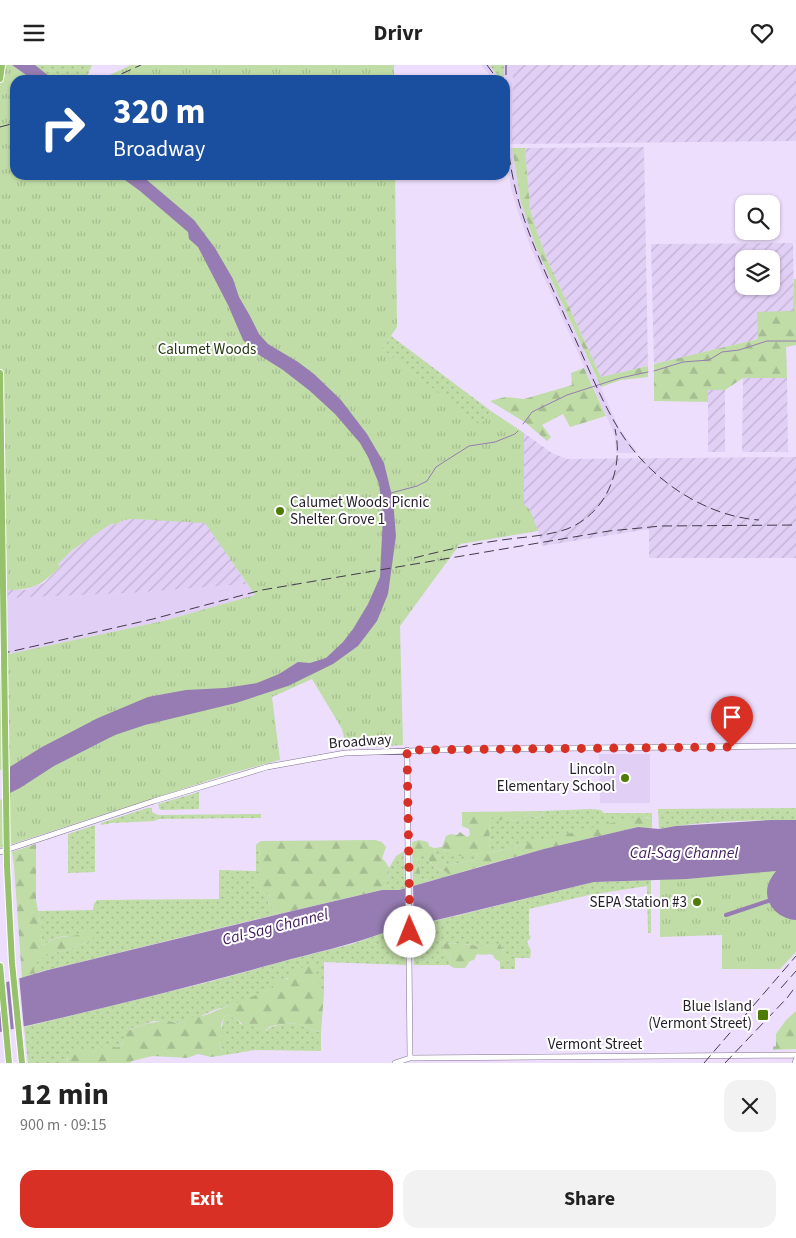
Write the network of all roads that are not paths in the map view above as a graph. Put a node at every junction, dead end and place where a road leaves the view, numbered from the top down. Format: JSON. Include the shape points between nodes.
{"nodes":[{"id":1,"x":2,"y":65,"type":"edge"},
{"id":2,"x":0,"y":79,"type":"edge"},
{"id":3,"x":0,"y":373,"type":"edge"},
{"id":4,"x":796,"y":746,"type":"edge"},
{"id":5,"x":407,"y":750,"type":"junction"},
{"id":6,"x":0,"y":852,"type":"edge"},
{"id":7,"x":0,"y":966,"type":"edge"},
{"id":8,"x":796,"y":1055,"type":"edge"},
{"id":9,"x":410,"y":1057,"type":"junction"},
{"id":10,"x":9,"y":1063,"type":"edge"},
{"id":11,"x":22,"y":1063,"type":"edge"},
{"id":12,"x":395,"y":1063,"type":"edge"}],
"edges":[{"from":1,"to":2,"type":"highway"},
{"from":3,"to":11,"type":"highway","bridge":true,"via":[[7,866]]},
{"from":4,"to":5,"type":"street","name":"Broadway"},
{"from":5,"to":6,"type":"street","name":"Broadway","via":[[345,753],[267,767]]},
{"from":5,"to":9,"type":"street"},
{"from":7,"to":10,"type":"highway"},
{"from":8,"to":9,"type":"street","name":"Vermont Street"},
{"from":9,"to":12,"type":"street","name":"Vermont Street"}]}
